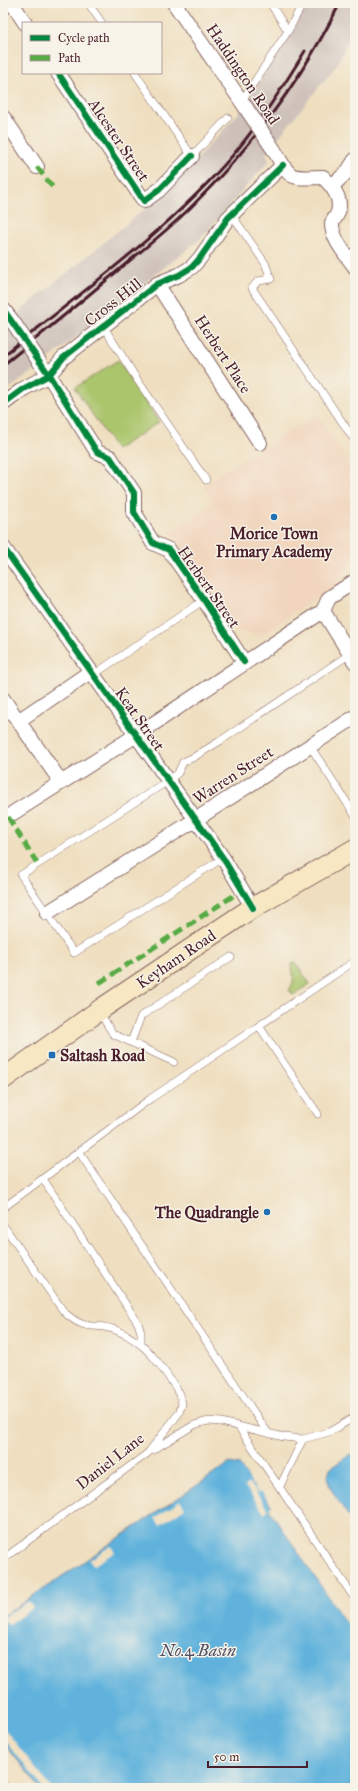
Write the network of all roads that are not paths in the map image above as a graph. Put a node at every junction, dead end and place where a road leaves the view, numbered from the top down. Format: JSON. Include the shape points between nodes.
{"nodes":[{"id":1,"x":12,"y":3,"type":"edge"},
{"id":2,"x":88,"y":3,"type":"edge"},
{"id":3,"x":174,"y":3,"type":"edge"},
{"id":4,"x":270,"y":3,"type":"edge"},
{"id":5,"x":303,"y":3,"type":"edge"},
{"id":6,"x":24,"y":22,"type":"edge"},
{"id":7,"x":101,"y":22,"type":"edge"},
{"id":8,"x":288,"y":31,"type":"junction"},
{"id":9,"x":59,"y":74,"type":"edge"},
{"id":10,"x":136,"y":74,"type":"edge"},
{"id":11,"x":242,"y":103,"type":"junction"},
{"id":12,"x":3,"y":116,"type":"edge"},
{"id":13,"x":228,"y":118,"type":"dead end"},
{"id":14,"x":192,"y":156,"type":"junction"},
{"id":15,"x":355,"y":160,"type":"edge"},
{"id":16,"x":283,"y":165,"type":"junction"},
{"id":17,"x":37,"y":167,"type":"dead end"},
{"id":18,"x":332,"y":186,"type":"junction"},
{"id":19,"x":231,"y":214,"type":"junction"},
{"id":20,"x":355,"y":267,"type":"edge"},
{"id":21,"x":157,"y":284,"type":"junction"},
{"id":22,"x":7,"y":316,"type":"edge"},
{"id":23,"x":103,"y":326,"type":"junction"},
{"id":24,"x":45,"y":369,"type":"junction"},
{"id":25,"x":3,"y":404,"type":"edge"},
{"id":26,"x":355,"y":441,"type":"edge"},
{"id":27,"x":260,"y":443,"type":"dead end"},
{"id":28,"x":206,"y":480,"type":"dead end"},
{"id":29,"x":3,"y":547,"type":"edge"},
{"id":30,"x":355,"y":581,"type":"edge"},
{"id":31,"x":204,"y":600,"type":"junction"},
{"id":32,"x":322,"y":611,"type":"junction"},
{"id":33,"x":353,"y":659,"type":"edge"},
{"id":34,"x":244,"y":662,"type":"junction"},
{"id":35,"x":92,"y":674,"type":"junction"},
{"id":36,"x":3,"y":698,"type":"edge"},
{"id":37,"x":355,"y":717,"type":"edge"},
{"id":38,"x":18,"y":721,"type":"junction"},
{"id":39,"x":135,"y":736,"type":"junction"},
{"id":40,"x":310,"y":746,"type":"junction"},
{"id":41,"x":168,"y":781,"type":"junction"},
{"id":42,"x":61,"y":782,"type":"junction"},
{"id":43,"x":13,"y":812,"type":"dead end"},
{"id":44,"x":355,"y":815,"type":"edge"},
{"id":45,"x":195,"y":820,"type":"junction"},
{"id":46,"x":355,"y":849,"type":"edge"},
{"id":47,"x":223,"y":858,"type":"junction"},
{"id":48,"x":253,"y":908,"type":"junction"},
{"id":49,"x":47,"y":912,"type":"junction"},
{"id":50,"x":230,"y":957,"type":"dead end"},
{"id":51,"x":355,"y":960,"type":"edge"},
{"id":52,"x":98,"y":1011,"type":"junction"},
{"id":53,"x":258,"y":1026,"type":"junction"},
{"id":54,"x":131,"y":1042,"type":"junction"},
{"id":55,"x":174,"y":1062,"type":"dead end"},
{"id":56,"x":3,"y":1079,"type":"edge"},
{"id":57,"x":318,"y":1114,"type":"dead end"},
{"id":58,"x":79,"y":1152,"type":"junction"},
{"id":59,"x":43,"y":1178,"type":"junction"},
{"id":60,"x":3,"y":1208,"type":"edge"},
{"id":61,"x":3,"y":1225,"type":"edge"},
{"id":62,"x":141,"y":1344,"type":"junction"},
{"id":63,"x":355,"y":1417,"type":"edge"},
{"id":64,"x":238,"y":1426,"type":"junction"},
{"id":65,"x":268,"y":1434,"type":"junction"},
{"id":66,"x":303,"y":1439,"type":"junction"},
{"id":67,"x":148,"y":1453,"type":"junction"},
{"id":68,"x":280,"y":1486,"type":"junction"},
{"id":69,"x":3,"y":1559,"type":"edge"},
{"id":70,"x":355,"y":1599,"type":"edge"},
{"id":71,"x":3,"y":1784,"type":"edge"},
{"id":72,"x":6,"y":1788,"type":"edge"}],
"edges":[{"from":1,"to":6,"type":"street"},
{"from":2,"to":7,"type":"lane"},
{"from":3,"to":11,"type":"street","name":"Haddington Road"},
{"from":4,"to":8,"type":"lane"},
{"from":5,"to":8,"type":"lane"},
{"from":8,"to":11,"type":"lane"},
{"from":9,"to":14,"type":"street","name":"Alcester Street","via":[[144,201],[159,190]]},
{"from":10,"to":14,"type":"lane"},
{"from":11,"to":16,"type":"street","name":"Haddington Road","bridge":true},
{"from":12,"to":17,"type":"street"},
{"from":13,"to":14,"type":"lane"},
{"from":15,"to":18,"type":"street","via":[[348,171]]},
{"from":16,"to":18,"type":"street","name":"Haddington Road","via":[[290,175],[299,179],[323,178]]},
{"from":16,"to":19,"type":"street","name":"Cross Hill"},
{"from":18,"to":20,"type":"street","via":[[340,202],[338,213],[332,223],[334,232]]},
{"from":19,"to":21,"type":"street","name":"Cross Hill","via":[[192,267]]},
{"from":19,"to":26,"type":"lane","via":[[265,263],[271,279],[258,282],[252,288]]},
{"from":21,"to":23,"type":"street","name":"Cross Hill"},
{"from":21,"to":27,"type":"street","name":"Herbert Place"},
{"from":22,"to":24,"type":"street","name":"Herbert Street","bridge":true},
{"from":23,"to":24,"type":"street","name":"Cross Hill"},
{"from":23,"to":28,"type":"lane"},
{"from":24,"to":25,"type":"street","name":"Cross Hill"},
{"from":24,"to":31,"type":"street","name":"Herbert Street","via":[[98,452],[110,457],[134,493],[134,512],[153,543],[169,550]]},
{"from":29,"to":35,"type":"street","name":"Keat Street"},
{"from":30,"to":32,"type":"street","via":[[329,598]]},
{"from":31,"to":34,"type":"street","name":"Herbert Street"},
{"from":31,"to":35,"type":"lane"},
{"from":32,"to":33,"type":"street"},
{"from":32,"to":34,"type":"street"},
{"from":33,"to":41,"type":"lane","via":[[183,762],[178,773]]},
{"from":34,"to":39,"type":"street"},
{"from":35,"to":38,"type":"street"},
{"from":35,"to":39,"type":"street","name":"Keat Street"},
{"from":36,"to":38,"type":"street"},
{"from":37,"to":40,"type":"street","name":"Warren Street"},
{"from":38,"to":42,"type":"street"},
{"from":39,"to":41,"type":"street","name":"Keat Street"},
{"from":39,"to":42,"type":"street"},
{"from":40,"to":44,"type":"lane"},
{"from":40,"to":45,"type":"street","name":"Warren Street"},
{"from":41,"to":45,"type":"street","name":"Keat Street"},
{"from":41,"to":49,"type":"lane","via":[[22,875]]},
{"from":42,"to":43,"type":"street"},
{"from":45,"to":47,"type":"street","name":"Keat Street"},
{"from":45,"to":49,"type":"street","name":"Warren Street"},
{"from":46,"to":48,"type":"main road","name":"Keyham Road"},
{"from":47,"to":48,"type":"street","name":"Keat Street"},
{"from":47,"to":49,"type":"lane","via":[[74,953]]},
{"from":48,"to":52,"type":"main road","name":"Keyham Road"},
{"from":50,"to":54,"type":"lane","via":[[141,1016]]},
{"from":51,"to":53,"type":"lane"},
{"from":52,"to":54,"type":"lane","via":[[113,1034]]},
{"from":52,"to":56,"type":"main road","name":"Keyham Road"},
{"from":53,"to":57,"type":"lane"},
{"from":53,"to":58,"type":"lane"},
{"from":54,"to":55,"type":"lane"},
{"from":58,"to":59,"type":"lane"},
{"from":58,"to":65,"type":"lane"},
{"from":59,"to":60,"type":"lane"},
{"from":59,"to":62,"type":"lane","via":[[138,1323]]},
{"from":61,"to":62,"type":"lane","name":"Daniel Lane","via":[[69,1316],[86,1326],[117,1330]]},
{"from":62,"to":67,"type":"lane","name":"Daniel Lane","via":[[152,1354],[182,1400],[179,1413]]},
{"from":63,"to":66,"type":"lane","via":[[329,1432]]},
{"from":64,"to":65,"type":"lane"},
{"from":64,"to":67,"type":"lane","via":[[217,1421],[202,1422]]},
{"from":64,"to":68,"type":"lane"},
{"from":65,"to":66,"type":"lane"},
{"from":66,"to":68,"type":"lane"},
{"from":67,"to":69,"type":"lane","name":"Daniel Lane"},
{"from":68,"to":70,"type":"lane"},
{"from":71,"to":72,"type":"lane"}]}
